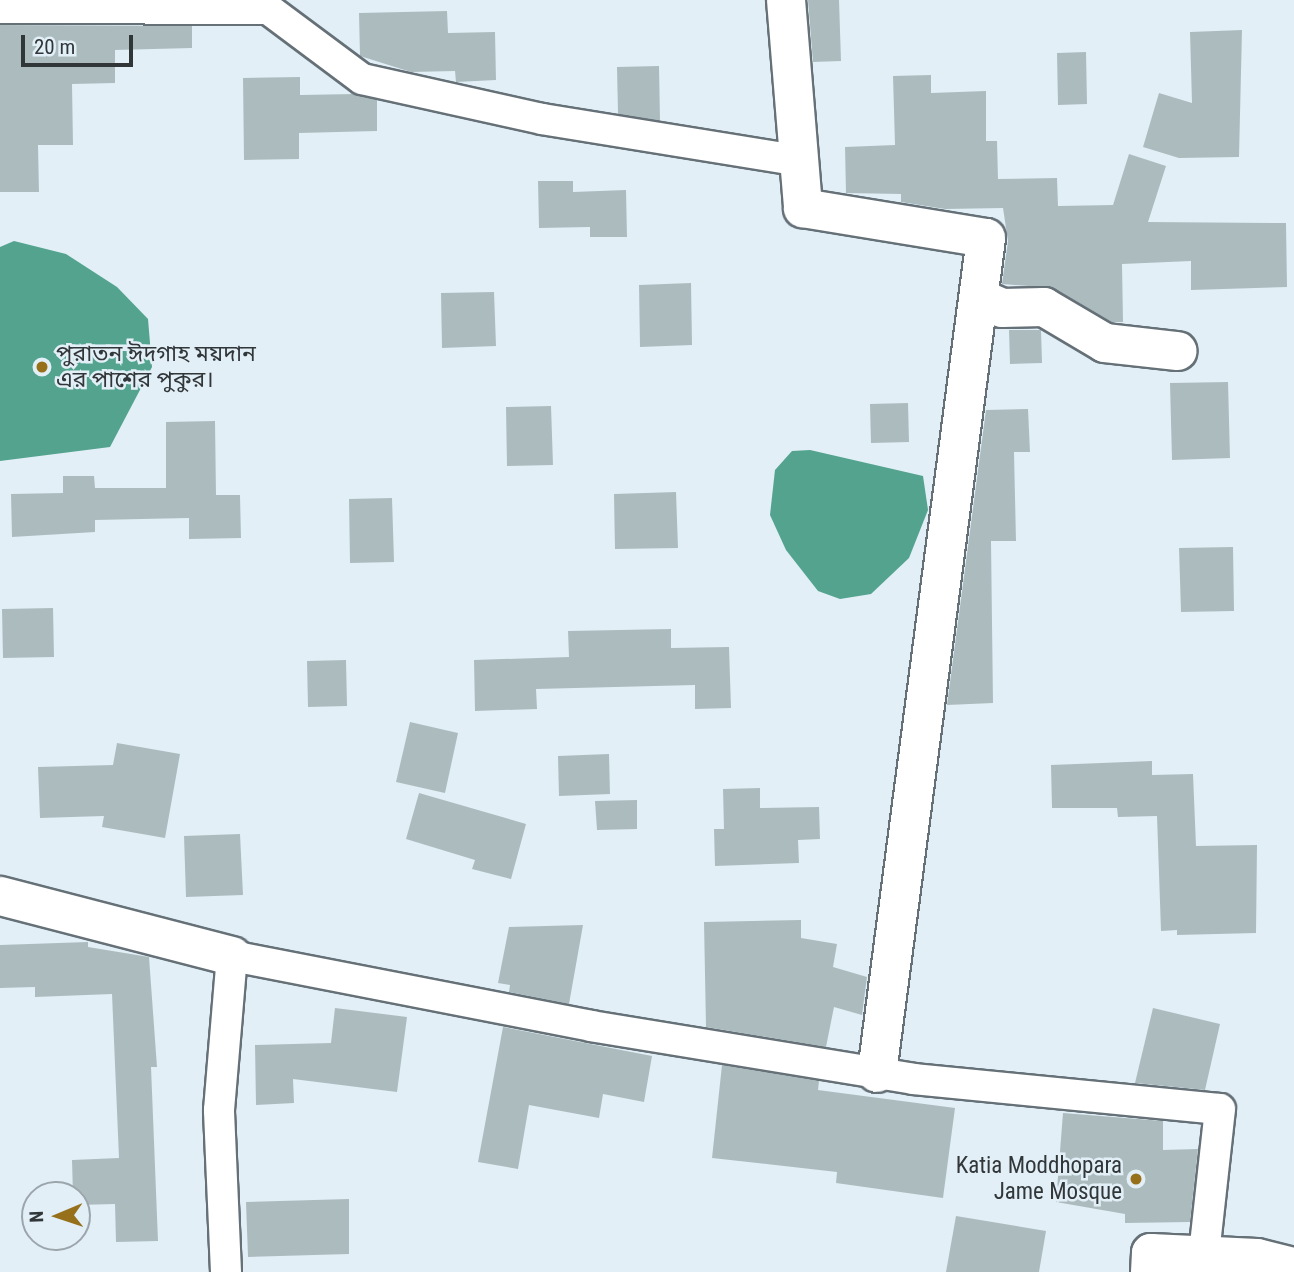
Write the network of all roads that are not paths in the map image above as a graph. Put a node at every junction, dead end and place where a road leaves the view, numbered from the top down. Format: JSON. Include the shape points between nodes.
{"nodes":[{"id":1,"x":786,"y":0,"type":"edge"},
{"id":2,"x":0,"y":8,"type":"edge"},
{"id":3,"x":800,"y":161,"type":"junction"},
{"id":4,"x":980,"y":298,"type":"junction"},
{"id":5,"x":1178,"y":351,"type":"dead end"},
{"id":6,"x":0,"y":896,"type":"edge"},
{"id":7,"x":232,"y":956,"type":"junction"},
{"id":8,"x":877,"y":1073,"type":"junction"},
{"id":9,"x":1204,"y":1255,"type":"junction"},
{"id":10,"x":1294,"y":1267,"type":"edge"},
{"id":11,"x":226,"y":1272,"type":"edge"},
{"id":12,"x":1150,"y":1272,"type":"edge"}],
"edges":[{"from":1,"to":3,"type":"street"},
{"from":2,"to":3,"type":"street","via":[[268,9],[362,79],[542,119]]},
{"from":3,"to":4,"type":"street","via":[[803,208],[986,238]]},
{"from":4,"to":5,"type":"street","via":[[1002,308],[1044,307],[1105,343]]},
{"from":4,"to":8,"type":"street","via":[[942,552]]},
{"from":6,"to":7,"type":"street"},
{"from":7,"to":8,"type":"street","via":[[592,1026]]},
{"from":7,"to":11,"type":"street","via":[[219,1110]]},
{"from":8,"to":9,"type":"street","via":[[1059,1098],[1220,1109]]},
{"from":9,"to":10,"type":"street"},
{"from":9,"to":12,"type":"street","via":[[1151,1254]]}]}
